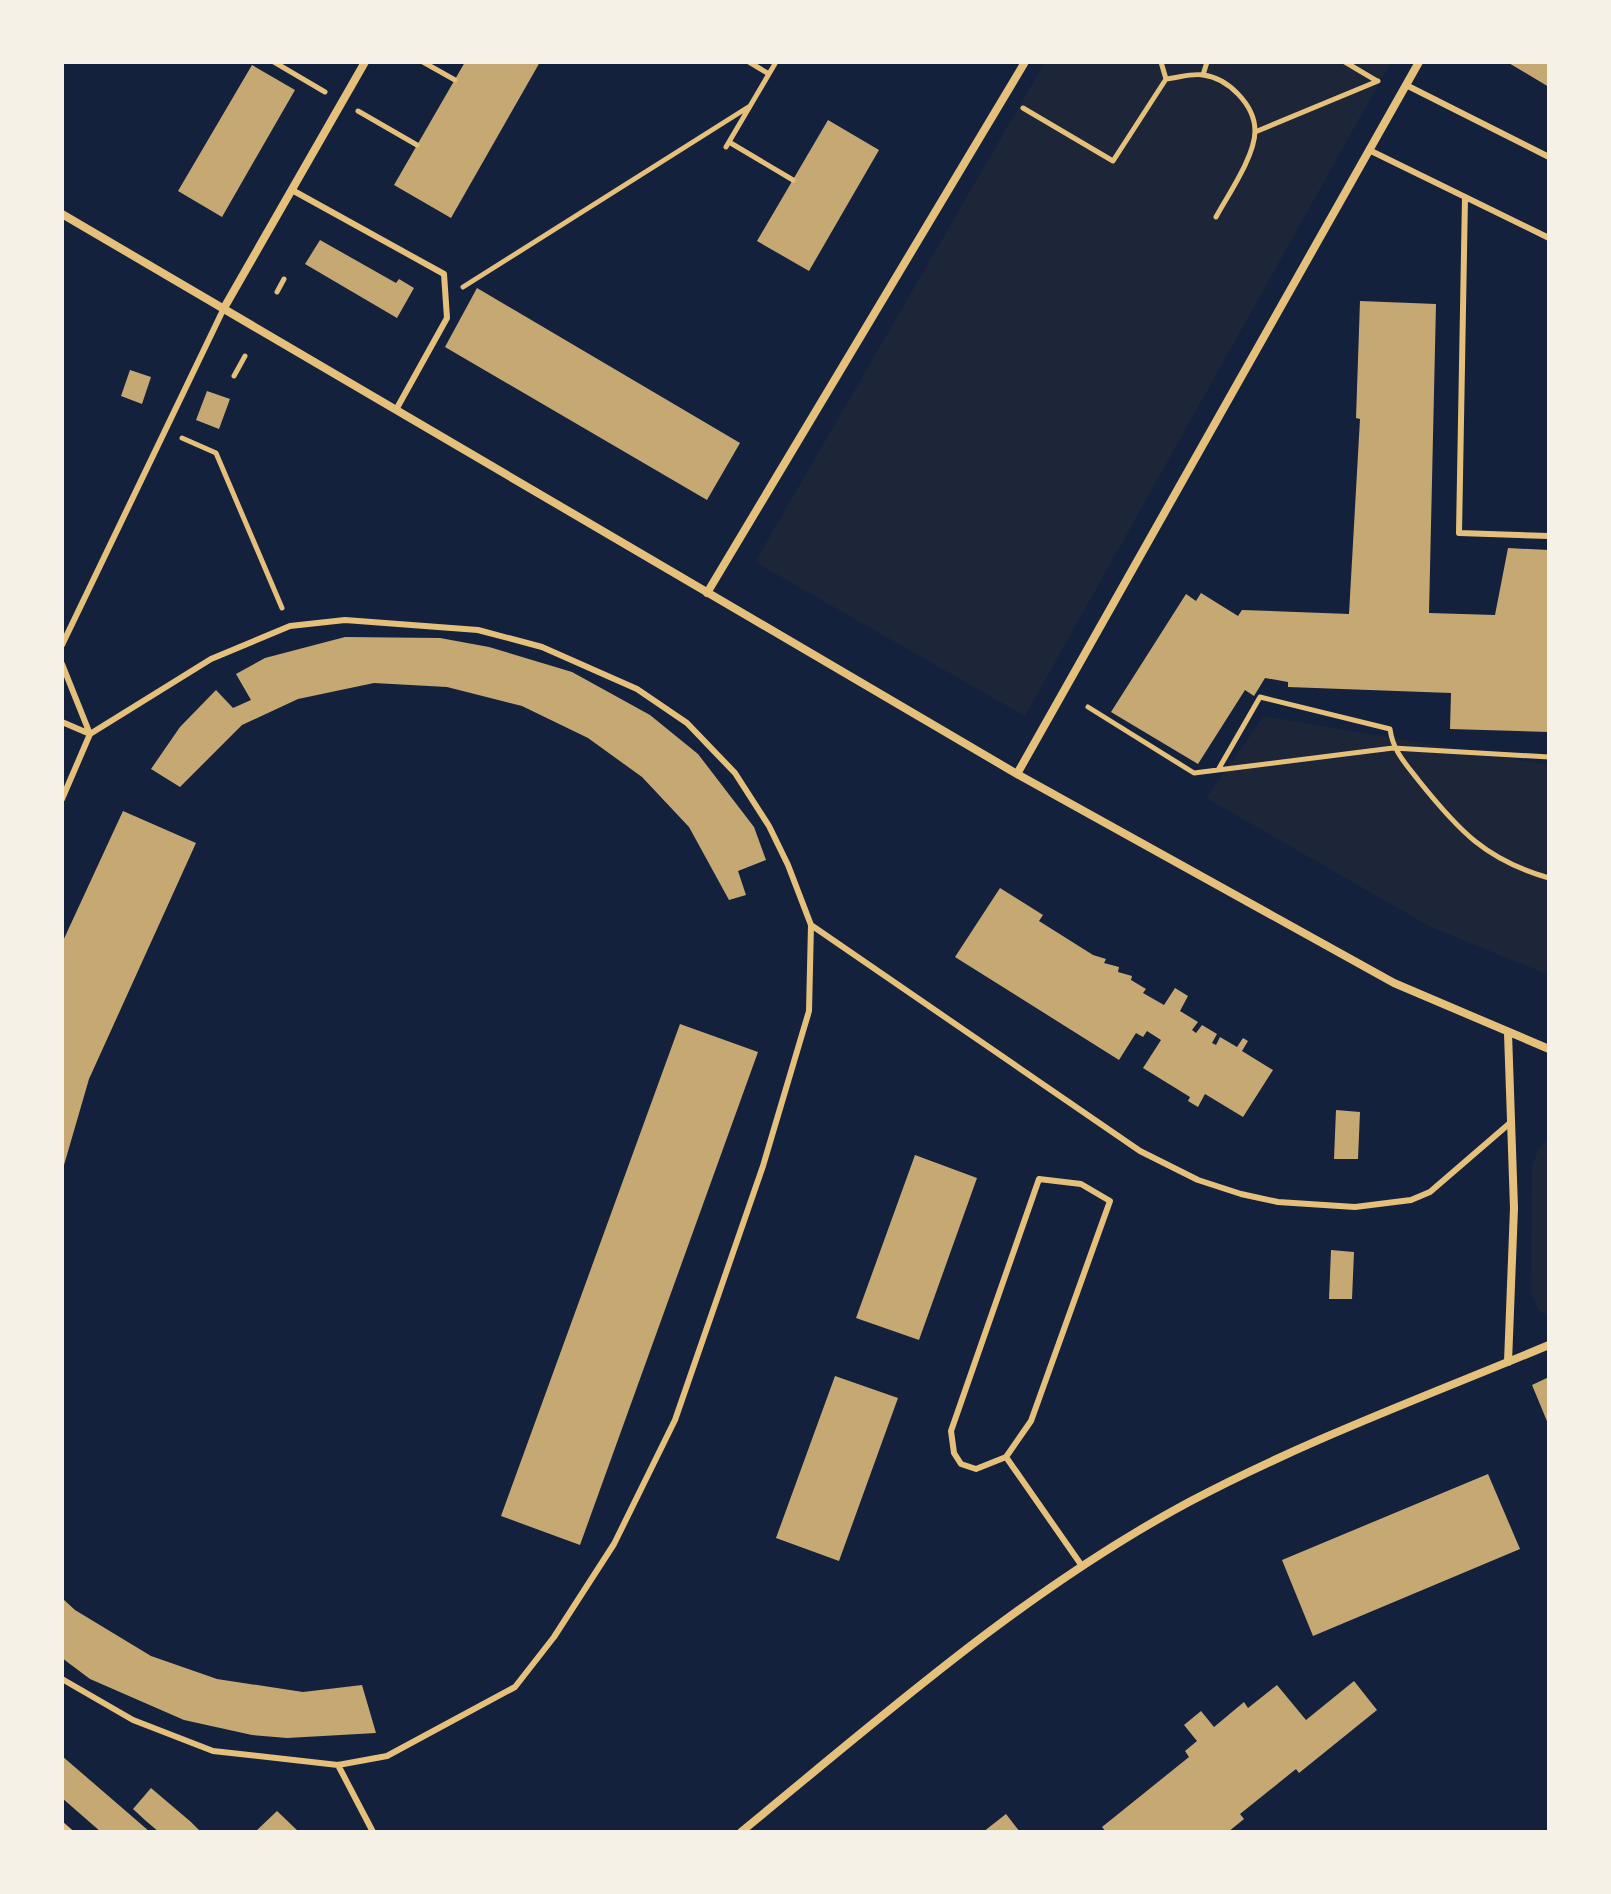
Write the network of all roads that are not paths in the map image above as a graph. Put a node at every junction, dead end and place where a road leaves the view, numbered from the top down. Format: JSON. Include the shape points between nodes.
{"nodes":[{"id":1,"x":365,"y":62,"type":"edge"},
{"id":2,"x":1025,"y":62,"type":"edge"},
{"id":3,"x":1419,"y":62,"type":"edge"},
{"id":4,"x":1406,"y":85,"type":"junction"},
{"id":5,"x":1369,"y":150,"type":"junction"},
{"id":6,"x":1549,"y":157,"type":"edge"},
{"id":7,"x":292,"y":190,"type":"junction"},
{"id":8,"x":1465,"y":197,"type":"junction"},
{"id":9,"x":62,"y":214,"type":"edge"},
{"id":10,"x":1549,"y":238,"type":"edge"},
{"id":11,"x":224,"y":308,"type":"junction"},
{"id":12,"x":397,"y":408,"type":"junction"},
{"id":13,"x":1549,"y":536,"type":"edge"},
{"id":14,"x":707,"y":593,"type":"junction"},
{"id":15,"x":62,"y":645,"type":"edge"},
{"id":16,"x":62,"y":664,"type":"edge"},
{"id":17,"x":62,"y":722,"type":"edge"},
{"id":18,"x":90,"y":734,"type":"junction"},
{"id":19,"x":1017,"y":774,"type":"junction"},
{"id":20,"x":62,"y":799,"type":"edge"},
{"id":21,"x":811,"y":925,"type":"junction"},
{"id":22,"x":1508,"y":1033,"type":"junction"},
{"id":23,"x":1549,"y":1049,"type":"edge"},
{"id":24,"x":1510,"y":1123,"type":"junction"},
{"id":25,"x":1549,"y":1345,"type":"edge"},
{"id":26,"x":1508,"y":1362,"type":"junction"},
{"id":27,"x":1006,"y":1457,"type":"junction"},
{"id":28,"x":1082,"y":1566,"type":"junction"},
{"id":29,"x":62,"y":1679,"type":"edge"},
{"id":30,"x":338,"y":1765,"type":"junction"},
{"id":31,"x":62,"y":1825,"type":"edge"},
{"id":32,"x":70,"y":1832,"type":"edge"},
{"id":33,"x":373,"y":1832,"type":"edge"},
{"id":34,"x":741,"y":1832,"type":"edge"}],
"edges":[{"from":1,"to":7,"type":"street"},
{"from":2,"to":14,"type":"street"},
{"from":3,"to":4,"type":"street"},
{"from":4,"to":5,"type":"street"},
{"from":4,"to":6,"type":"lane"},
{"from":5,"to":8,"type":"lane"},
{"from":5,"to":19,"type":"street"},
{"from":7,"to":11,"type":"street"},
{"from":7,"to":12,"type":"lane","via":[[444,274],[447,318]]},
{"from":8,"to":10,"type":"lane"},
{"from":8,"to":13,"type":"lane","via":[[1459,533]]},
{"from":9,"to":11,"type":"street"},
{"from":11,"to":12,"type":"street"},
{"from":11,"to":15,"type":"lane"},
{"from":12,"to":14,"type":"street"},
{"from":14,"to":19,"type":"street"},
{"from":16,"to":18,"type":"lane"},
{"from":17,"to":18,"type":"lane"},
{"from":18,"to":20,"type":"lane"},
{"from":18,"to":21,"type":"lane","via":[[211,659],[290,626],[345,620],[478,630],[542,647],[637,689],[687,723],[735,773],[788,865]]},
{"from":19,"to":22,"type":"street","via":[[1394,983]]},
{"from":21,"to":24,"type":"lane","via":[[1140,1151],[1241,1194],[1333,1207],[1411,1200],[1441,1184]]},
{"from":21,"to":30,"type":"lane","via":[[809,1011],[763,1166],[675,1420],[614,1544],[515,1687],[387,1756]]},
{"from":22,"to":23,"type":"street"},
{"from":22,"to":24,"type":"street"},
{"from":24,"to":26,"type":"street","via":[[1514,1242]]},
{"from":25,"to":26,"type":"street"},
{"from":26,"to":28,"type":"street","via":[[1274,1461],[1188,1503]]},
{"from":27,"to":27,"type":"lane","via":[[1031,1421],[1110,1201],[1081,1184],[1039,1179],[951,1431],[961,1464],[976,1469]]},
{"from":27,"to":28,"type":"lane"},
{"from":28,"to":34,"type":"street","via":[[956,1656]]},
{"from":29,"to":30,"type":"lane","via":[[133,1720],[213,1751]]},
{"from":30,"to":33,"type":"lane"},
{"from":31,"to":32,"type":"lane"}]}
